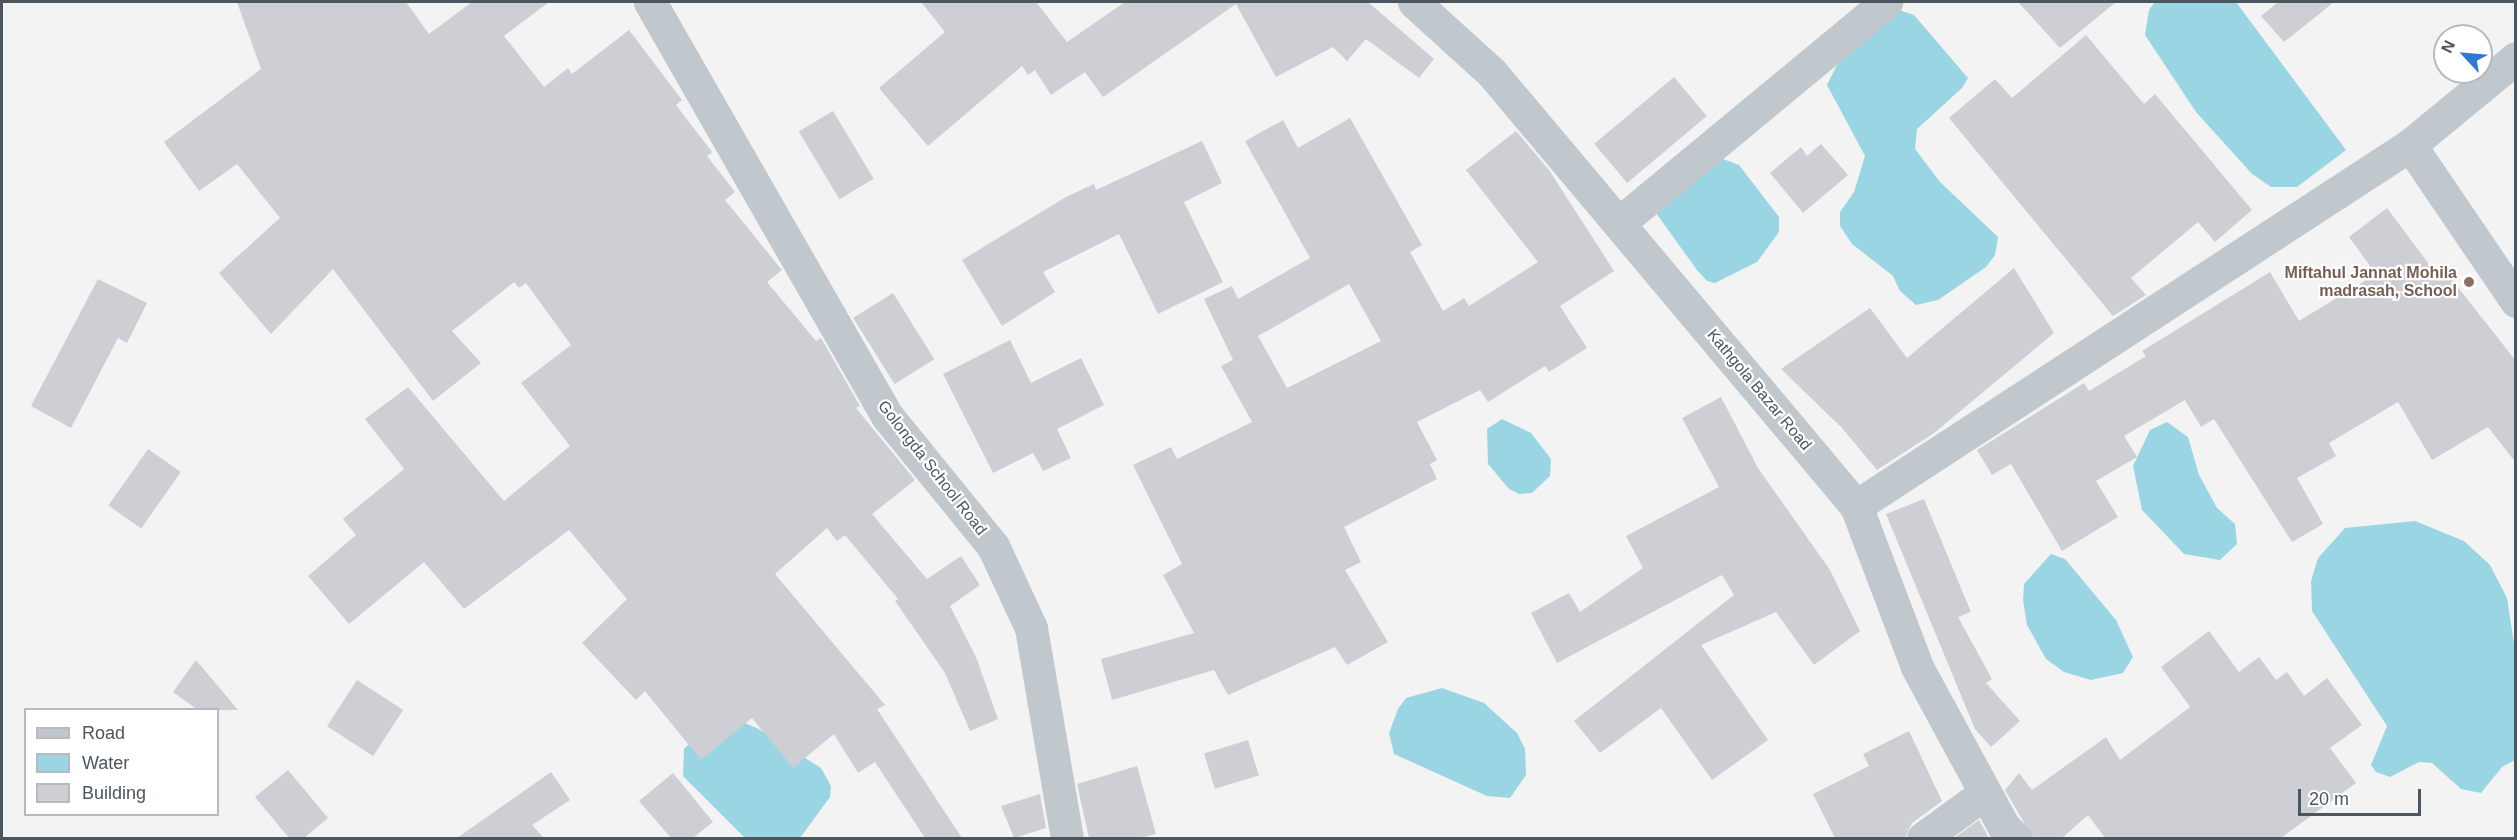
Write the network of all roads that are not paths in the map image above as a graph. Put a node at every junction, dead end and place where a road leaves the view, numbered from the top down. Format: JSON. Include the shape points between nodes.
{"nodes":[{"id":1,"x":650,"y":2,"type":"edge"},
{"id":2,"x":1414,"y":2,"type":"edge"},
{"id":3,"x":1886,"y":2,"type":"edge"},
{"id":4,"x":2516,"y":58,"type":"edge"},
{"id":5,"x":2410,"y":146,"type":"junction"},
{"id":6,"x":1619,"y":223,"type":"junction"},
{"id":7,"x":2516,"y":301,"type":"edge"},
{"id":8,"x":1856,"y":506,"type":"junction"},
{"id":9,"x":1985,"y":793,"type":"junction"},
{"id":10,"x":1067,"y":838,"type":"edge"},
{"id":11,"x":1923,"y":838,"type":"edge"},
{"id":12,"x":2015,"y":838,"type":"edge"}],
"edges":[{"from":1,"to":10,"type":"street","name":"Golongda School Road","via":[[888,417],[993,546],[1031,628]]},
{"from":2,"to":6,"type":"street","name":"Kathgola Bazar Road","via":[[1492,73]]},
{"from":3,"to":6,"type":"street"},
{"from":4,"to":5,"type":"street"},
{"from":5,"to":7,"type":"street"},
{"from":5,"to":8,"type":"street"},
{"from":6,"to":8,"type":"street","name":"Kathgola Bazar Road"},
{"from":8,"to":9,"type":"street","name":"Kathgola Bazar Road","via":[[1917,667]]},
{"from":9,"to":11,"type":"street"},
{"from":9,"to":12,"type":"street","name":"Kathgola Bazar Road"}]}
